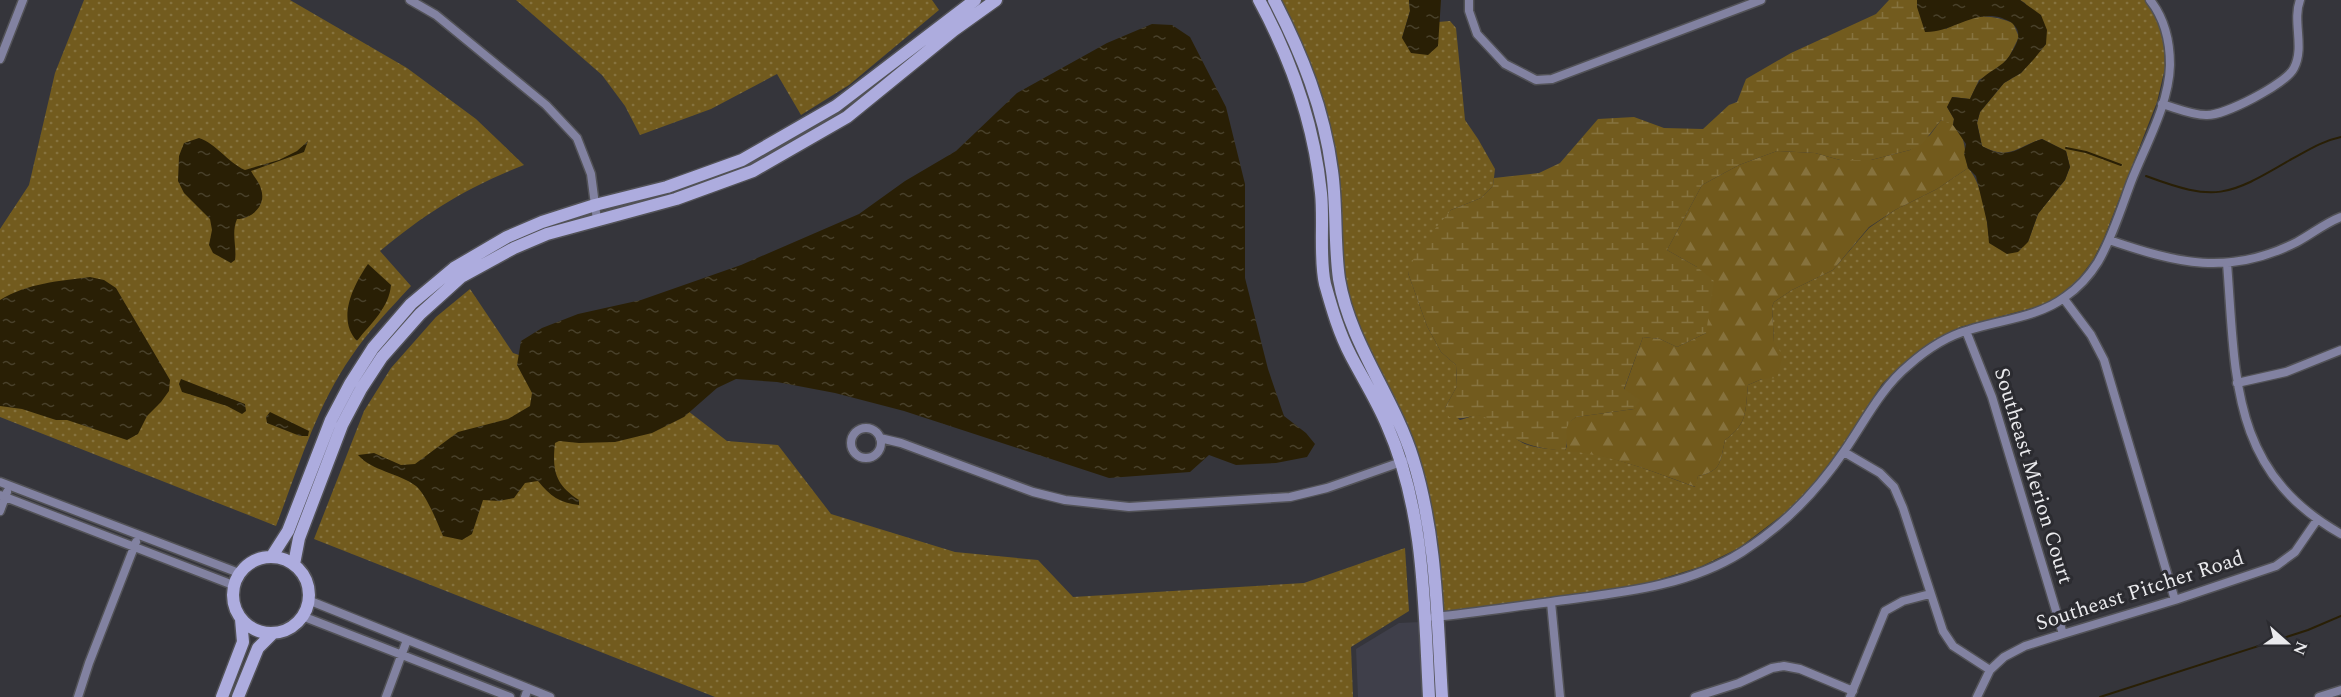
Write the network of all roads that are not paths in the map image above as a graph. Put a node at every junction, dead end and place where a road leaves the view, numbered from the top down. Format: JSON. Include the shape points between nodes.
{"nodes":[{"id":1,"x":23,"y":0,"type":"edge"},
{"id":2,"x":410,"y":0,"type":"edge"},
{"id":3,"x":975,"y":0,"type":"edge"},
{"id":4,"x":996,"y":0,"type":"edge"},
{"id":5,"x":1258,"y":0,"type":"edge"},
{"id":6,"x":1274,"y":0,"type":"edge"},
{"id":7,"x":1469,"y":0,"type":"edge"},
{"id":8,"x":1761,"y":0,"type":"edge"},
{"id":9,"x":2150,"y":0,"type":"edge"},
{"id":10,"x":2300,"y":0,"type":"edge"},
{"id":11,"x":1283,"y":32,"type":"junction"},
{"id":12,"x":0,"y":59,"type":"edge"},
{"id":13,"x":2162,"y":104,"type":"junction"},
{"id":14,"x":1332,"y":171,"type":"junction"},
{"id":15,"x":1318,"y":172,"type":"junction"},
{"id":16,"x":595,"y":205,"type":"junction"},
{"id":17,"x":2341,"y":217,"type":"edge"},
{"id":18,"x":597,"y":220,"type":"junction"},
{"id":19,"x":2109,"y":240,"type":"junction"},
{"id":20,"x":2227,"y":263,"type":"junction"},
{"id":21,"x":2064,"y":299,"type":"junction"},
{"id":22,"x":1352,"y":321,"type":"junction"},
{"id":23,"x":1338,"y":325,"type":"junction"},
{"id":24,"x":1966,"y":330,"type":"junction"},
{"id":25,"x":2340,"y":352,"type":"edge"},
{"id":26,"x":2237,"y":383,"type":"junction"},
{"id":27,"x":880,"y":438,"type":"dead end"},
{"id":28,"x":1844,"y":452,"type":"junction"},
{"id":29,"x":1413,"y":458,"type":"junction"},
{"id":30,"x":1400,"y":462,"type":"junction"},
{"id":31,"x":0,"y":482,"type":"edge"},
{"id":32,"x":10,"y":486,"type":"junction"},
{"id":33,"x":3,"y":496,"type":"edge"},
{"id":34,"x":0,"y":511,"type":"edge"},
{"id":35,"x":2318,"y":520,"type":"junction"},
{"id":36,"x":2341,"y":534,"type":"edge"},
{"id":37,"x":139,"y":537,"type":"junction"},
{"id":38,"x":134,"y":547,"type":"junction"},
{"id":39,"x":272,"y":556,"type":"junction"},
{"id":40,"x":294,"y":564,"type":"junction"},
{"id":41,"x":236,"y":579,"type":"junction"},
{"id":42,"x":1930,"y":594,"type":"junction"},
{"id":43,"x":308,"y":600,"type":"junction"},
{"id":44,"x":2175,"y":600,"type":"junction"},
{"id":45,"x":1551,"y":602,"type":"junction"},
{"id":46,"x":302,"y":616,"type":"junction"},
{"id":47,"x":1431,"y":617,"type":"junction"},
{"id":48,"x":241,"y":619,"type":"junction"},
{"id":49,"x":273,"y":633,"type":"junction"},
{"id":50,"x":2063,"y":634,"type":"junction"},
{"id":51,"x":407,"y":640,"type":"junction"},
{"id":52,"x":401,"y":655,"type":"junction"},
{"id":53,"x":1990,"y":670,"type":"junction"},
{"id":54,"x":2341,"y":690,"type":"edge"},
{"id":55,"x":526,"y":693,"type":"edge"},
{"id":56,"x":1851,"y":694,"type":"edge"},
{"id":57,"x":78,"y":697,"type":"edge"},
{"id":58,"x":222,"y":697,"type":"edge"},
{"id":59,"x":238,"y":697,"type":"edge"},
{"id":60,"x":386,"y":697,"type":"edge"},
{"id":61,"x":510,"y":697,"type":"edge"},
{"id":62,"x":550,"y":697,"type":"edge"},
{"id":63,"x":1429,"y":697,"type":"edge"},
{"id":64,"x":1442,"y":697,"type":"edge"},
{"id":65,"x":1560,"y":697,"type":"edge"},
{"id":66,"x":1695,"y":697,"type":"edge"},
{"id":67,"x":1977,"y":697,"type":"edge"},
{"id":68,"x":2319,"y":697,"type":"edge"}],
"edges":[{"from":1,"to":12,"type":"street"},
{"from":2,"to":16,"type":"street","via":[[436,15],[546,105],[578,138],[591,174]]},
{"from":3,"to":16,"type":"street","via":[[836,106],[742,160],[667,187]]},
{"from":4,"to":18,"type":"street","via":[[847,117],[753,171],[676,199]]},
{"from":5,"to":11,"type":"street"},
{"from":6,"to":11,"type":"street"},
{"from":7,"to":8,"type":"street","via":[[1476,34],[1504,64],[1536,80],[1552,79]]},
{"from":9,"to":13,"type":"street","via":[[2169,38],[2170,68]]},
{"from":10,"to":13,"type":"street","via":[[2298,52],[2294,68],[2282,81],[2225,112],[2206,115]]},
{"from":11,"to":14,"type":"street","via":[[1301,55],[1315,94]]},
{"from":11,"to":15,"type":"street","via":[[1312,132]]},
{"from":13,"to":19,"type":"street"},
{"from":14,"to":15,"type":"street"},
{"from":14,"to":22,"type":"street","via":[[1339,279]]},
{"from":15,"to":23,"type":"street","via":[[1324,280]]},
{"from":16,"to":18,"type":"street"},
{"from":16,"to":39,"type":"street","via":[[507,237],[454,268],[411,304],[373,348],[350,384],[331,420],[288,531]]},
{"from":17,"to":20,"type":"street","via":[[2297,242]]},
{"from":18,"to":40,"type":"street","via":[[547,234],[461,277],[397,339],[376,365],[342,425],[299,538]]},
{"from":19,"to":20,"type":"street","via":[[2157,256],[2193,263]]},
{"from":19,"to":21,"type":"street","via":[[2098,262]]},
{"from":20,"to":26,"type":"street"},
{"from":21,"to":24,"type":"street","via":[[2045,309]]},
{"from":21,"to":44,"type":"street","via":[[2104,360]]},
{"from":22,"to":23,"type":"street"},
{"from":22,"to":29,"type":"street"},
{"from":23,"to":30,"type":"street","via":[[1388,425]]},
{"from":24,"to":28,"type":"street","via":[[1937,344],[1886,386]]},
{"from":24,"to":50,"type":"street","name":"Southeast Merion Court","via":[[1992,397]]},
{"from":25,"to":26,"type":"street","via":[[2286,372]]},
{"from":26,"to":35,"type":"street","via":[[2249,434],[2273,477]]},
{"from":27,"to":30,"type":"street","via":[[1033,492],[1129,507],[1290,497]]},
{"from":28,"to":42,"type":"street","via":[[1880,473],[1894,487]]},
{"from":28,"to":45,"type":"street","via":[[1812,494],[1742,552],[1669,583]]},
{"from":29,"to":30,"type":"street"},
{"from":29,"to":47,"type":"street","via":[[1432,542]]},
{"from":30,"to":47,"type":"street","via":[[1415,513]]},
{"from":31,"to":32,"type":"street"},
{"from":32,"to":33,"type":"street"},
{"from":32,"to":37,"type":"street"},
{"from":33,"to":34,"type":"street"},
{"from":33,"to":38,"type":"street"},
{"from":35,"to":36,"type":"street"},
{"from":35,"to":44,"type":"street","name":"Southeast Pitcher Road","via":[[2295,552],[2277,566]]},
{"from":37,"to":38,"type":"street"},
{"from":37,"to":41,"type":"street"},
{"from":38,"to":41,"type":"street"},
{"from":38,"to":57,"type":"street"},
{"from":39,"to":40,"type":"street"},
{"from":39,"to":41,"type":"street","via":[[248,564]]},
{"from":40,"to":43,"type":"street","via":[[306,580]]},
{"from":41,"to":48,"type":"street","via":[[234,603]]},
{"from":42,"to":53,"type":"street","via":[[1947,638]]},
{"from":42,"to":56,"type":"street","via":[[1885,611]]},
{"from":43,"to":46,"type":"street"},
{"from":43,"to":51,"type":"street"},
{"from":44,"to":50,"type":"street","name":"Southeast Pitcher Road"},
{"from":45,"to":47,"type":"street"},
{"from":45,"to":65,"type":"street"},
{"from":46,"to":49,"type":"street"},
{"from":46,"to":52,"type":"street"},
{"from":47,"to":63,"type":"street"},
{"from":47,"to":64,"type":"street"},
{"from":48,"to":49,"type":"street","via":[[261,632]]},
{"from":48,"to":58,"type":"street","via":[[243,642]]},
{"from":49,"to":59,"type":"street","via":[[258,648]]},
{"from":50,"to":53,"type":"street","name":"Southeast Pitcher Road","via":[[2025,646]]},
{"from":51,"to":52,"type":"street"},
{"from":51,"to":55,"type":"street"},
{"from":52,"to":60,"type":"street"},
{"from":52,"to":61,"type":"street"},
{"from":53,"to":67,"type":"street","name":"Southeast Pitcher Road"},
{"from":54,"to":68,"type":"street"},
{"from":55,"to":62,"type":"street"},
{"from":56,"to":66,"type":"street","via":[[1800,669],[1784,666]]}]}
